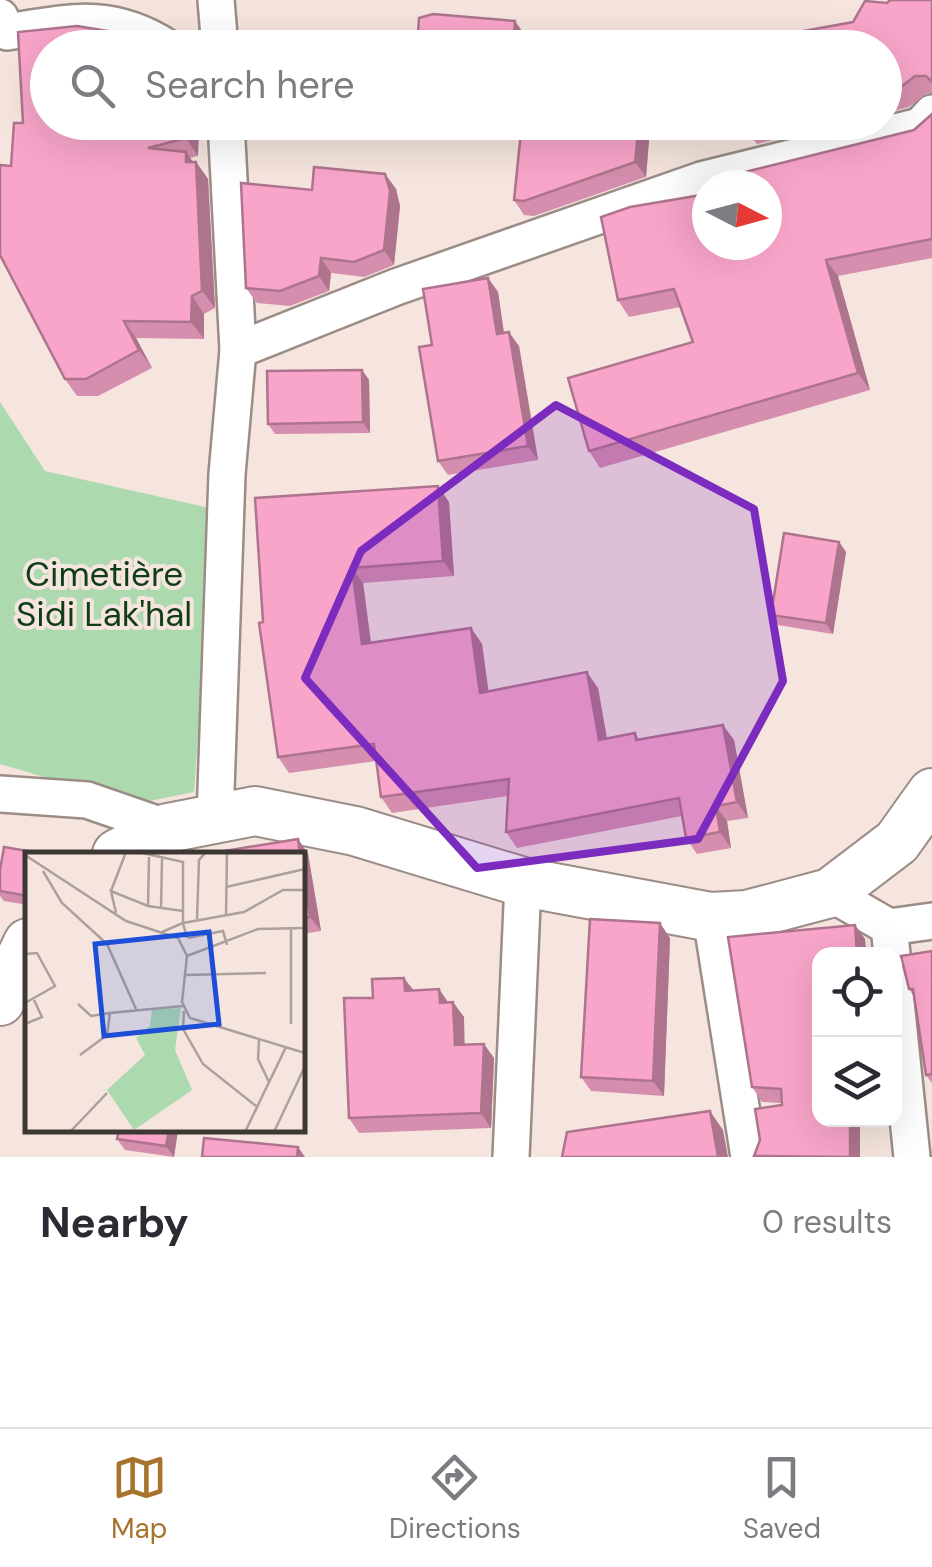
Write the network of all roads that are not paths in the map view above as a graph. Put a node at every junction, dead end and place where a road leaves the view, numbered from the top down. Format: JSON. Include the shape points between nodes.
{"nodes":[{"id":1,"x":216,"y":0,"type":"edge"},
{"id":2,"x":0,"y":17,"type":"edge"},
{"id":3,"x":140,"y":30,"type":"edge"},
{"id":4,"x":218,"y":30,"type":"edge"},
{"id":5,"x":932,"y":113,"type":"edge"},
{"id":6,"x":902,"y":130,"type":"edge"},
{"id":7,"x":227,"y":140,"type":"edge"},
{"id":8,"x":863,"y":140,"type":"edge"},
{"id":9,"x":238,"y":350,"type":"junction"},
{"id":10,"x":932,"y":793,"type":"edge"},
{"id":11,"x":0,"y":794,"type":"edge"},
{"id":12,"x":216,"y":819,"type":"junction"},
{"id":13,"x":168,"y":828,"type":"junction"},
{"id":14,"x":119,"y":852,"type":"edge"},
{"id":15,"x":523,"y":882,"type":"junction"},
{"id":16,"x":830,"y":893,"type":"junction"},
{"id":17,"x":711,"y":917,"type":"junction"},
{"id":18,"x":932,"y":921,"type":"edge"},
{"id":19,"x":890,"y":941,"type":"edge"},
{"id":20,"x":25,"y":949,"type":"edge"},
{"id":21,"x":0,"y":1001,"type":"edge"},
{"id":22,"x":900,"y":1037,"type":"edge"},
{"id":23,"x":511,"y":1157,"type":"edge"},
{"id":24,"x":749,"y":1157,"type":"edge"},
{"id":25,"x":912,"y":1157,"type":"edge"}],
"edges":[{"from":1,"to":4,"type":"street"},
{"from":2,"to":3,"type":"street","via":[[7,32],[91,19]]},
{"from":5,"to":6,"type":"street","via":[[920,126]]},
{"from":7,"to":9,"type":"street"},
{"from":8,"to":9,"type":"street","via":[[701,180]]},
{"from":9,"to":12,"type":"street","via":[[227,474]]},
{"from":10,"to":16,"type":"main road","via":[[896,842]]},
{"from":11,"to":13,"type":"street","via":[[86,800]]},
{"from":12,"to":13,"type":"main road"},
{"from":12,"to":15,"type":"main road","via":[[254,812],[355,831]]},
{"from":13,"to":14,"type":"main road"},
{"from":15,"to":17,"type":"main road"},
{"from":15,"to":23,"type":"street"},
{"from":16,"to":17,"type":"main road","via":[[747,915]]},
{"from":16,"to":19,"type":"street"},
{"from":17,"to":24,"type":"street"},
{"from":18,"to":19,"type":"street"},
{"from":20,"to":21,"type":"main road"},
{"from":22,"to":25,"type":"street"}]}
